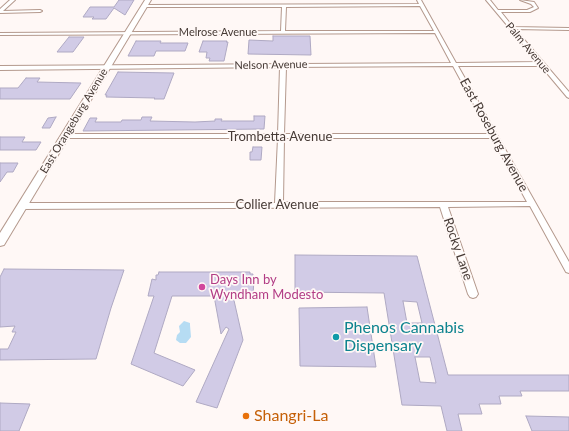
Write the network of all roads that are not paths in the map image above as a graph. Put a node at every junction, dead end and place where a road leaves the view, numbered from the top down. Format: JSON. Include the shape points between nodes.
{"nodes":[{"id":1,"x":13,"y":0,"type":"edge"},
{"id":2,"x":488,"y":0,"type":"edge"},
{"id":3,"x":522,"y":0,"type":"edge"},
{"id":4,"x":421,"y":2,"type":"edge"},
{"id":5,"x":147,"y":3,"type":"edge"},
{"id":6,"x":284,"y":5,"type":"junction"},
{"id":7,"x":0,"y":11,"type":"edge"},
{"id":8,"x":40,"y":11,"type":"dead end"},
{"id":9,"x":497,"y":11,"type":"junction"},
{"id":10,"x":512,"y":28,"type":"junction"},
{"id":11,"x":569,"y":29,"type":"edge"},
{"id":12,"x":284,"y":32,"type":"junction"},
{"id":13,"x":437,"y":32,"type":"junction"},
{"id":14,"x":128,"y":33,"type":"junction"},
{"id":15,"x":0,"y":34,"type":"edge"},
{"id":16,"x":454,"y":64,"type":"junction"},
{"id":17,"x":542,"y":64,"type":"junction"},
{"id":18,"x":283,"y":65,"type":"junction"},
{"id":19,"x":108,"y":67,"type":"junction"},
{"id":20,"x":0,"y":68,"type":"edge"},
{"id":21,"x":569,"y":96,"type":"edge"},
{"id":22,"x":65,"y":136,"type":"junction"},
{"id":23,"x":494,"y":136,"type":"junction"},
{"id":24,"x":282,"y":137,"type":"junction"},
{"id":25,"x":442,"y":204,"type":"junction"},
{"id":26,"x":532,"y":204,"type":"junction"},
{"id":27,"x":279,"y":205,"type":"junction"},
{"id":28,"x":22,"y":206,"type":"junction"},
{"id":29,"x":0,"y":242,"type":"edge"},
{"id":30,"x":569,"y":270,"type":"edge"},
{"id":31,"x":473,"y":294,"type":"dead end"}],
"edges":[{"from":1,"to":7,"type":"street"},
{"from":2,"to":9,"type":"street","name":"Palm Avenue"},
{"from":3,"to":9,"type":"street","via":[[533,3],[536,8]]},
{"from":4,"to":6,"type":"street"},
{"from":4,"to":13,"type":"street","name":"East Roseburg Avenue"},
{"from":5,"to":6,"type":"street"},
{"from":5,"to":14,"type":"street","name":"East Orangeburg Avenue"},
{"from":6,"to":12,"type":"street"},
{"from":7,"to":8,"type":"street"},
{"from":9,"to":10,"type":"street","name":"Palm Avenue"},
{"from":10,"to":11,"type":"street"},
{"from":10,"to":17,"type":"street","name":"Palm Avenue"},
{"from":12,"to":13,"type":"street","name":"Melrose Avenue"},
{"from":12,"to":14,"type":"street","name":"Melrose Avenue"},
{"from":13,"to":16,"type":"street","name":"East Roseburg Avenue"},
{"from":14,"to":15,"type":"street","name":"Melrose Avenue"},
{"from":14,"to":19,"type":"street","name":"East Orangeburg Avenue"},
{"from":16,"to":17,"type":"street","name":"Nelson Avenue"},
{"from":16,"to":18,"type":"street","name":"Nelson Avenue"},
{"from":16,"to":23,"type":"street","name":"East Roseburg Avenue"},
{"from":17,"to":21,"type":"street","name":"Palm Avenue"},
{"from":18,"to":19,"type":"street","name":"Nelson Avenue"},
{"from":18,"to":24,"type":"street"},
{"from":19,"to":20,"type":"street","name":"Nelson Avenue"},
{"from":19,"to":22,"type":"street","name":"East Orangeburg Avenue"},
{"from":22,"to":24,"type":"street","name":"Trombetta Avenue"},
{"from":22,"to":28,"type":"street","name":"East Orangeburg Avenue"},
{"from":23,"to":24,"type":"street","name":"Trombetta Avenue"},
{"from":23,"to":26,"type":"street","name":"East Roseburg Avenue"},
{"from":24,"to":27,"type":"street"},
{"from":25,"to":26,"type":"street","name":"Collier Avenue"},
{"from":25,"to":27,"type":"street","name":"Collier Avenue"},
{"from":25,"to":31,"type":"street","name":"Rocky Lane"},
{"from":26,"to":30,"type":"street","name":"East Roseburg Avenue"},
{"from":27,"to":28,"type":"street","name":"Collier Avenue"},
{"from":28,"to":29,"type":"street","name":"East Orangeburg Avenue"}]}
